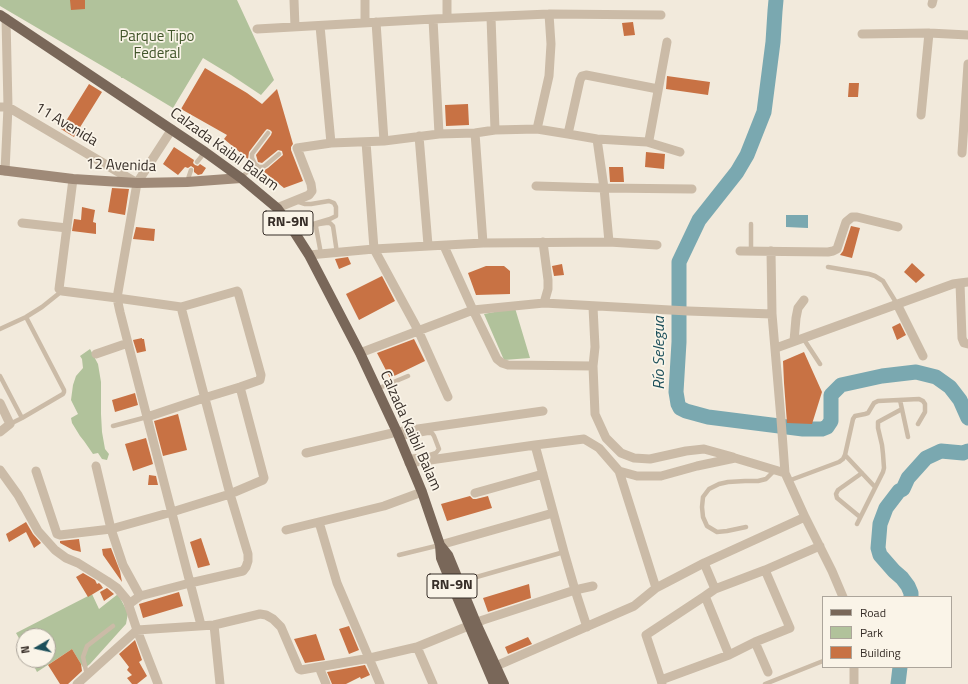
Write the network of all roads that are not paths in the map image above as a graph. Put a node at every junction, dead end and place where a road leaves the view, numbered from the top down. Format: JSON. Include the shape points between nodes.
{"nodes":[{"id":1,"x":294,"y":0,"type":"edge"},
{"id":2,"x":365,"y":0,"type":"edge"},
{"id":3,"x":447,"y":0,"type":"edge"},
{"id":4,"x":550,"y":14,"type":"junction"},
{"id":5,"x":661,"y":15,"type":"dead end"},
{"id":6,"x":3,"y":17,"type":"edge"},
{"id":7,"x":491,"y":17,"type":"junction"},
{"id":8,"x":447,"y":18,"type":"junction"},
{"id":9,"x":433,"y":19,"type":"junction"},
{"id":10,"x":365,"y":22,"type":"junction"},
{"id":11,"x":376,"y":22,"type":"junction"},
{"id":12,"x":320,"y":26,"type":"junction"},
{"id":13,"x":295,"y":27,"type":"junction"},
{"id":14,"x":257,"y":29,"type":"dead end"},
{"id":15,"x":929,"y":33,"type":"junction"},
{"id":16,"x":862,"y":34,"type":"dead end"},
{"id":17,"x":968,"y":35,"type":"edge"},
{"id":18,"x":667,"y":42,"type":"dead end"},
{"id":19,"x":968,"y":64,"type":"edge"},
{"id":20,"x":658,"y":90,"type":"junction"},
{"id":21,"x":4,"y":107,"type":"edge"},
{"id":22,"x":921,"y":115,"type":"dead end"},
{"id":23,"x":172,"y":129,"type":"junction"},
{"id":24,"x":537,"y":129,"type":"junction"},
{"id":25,"x":495,"y":130,"type":"junction"},
{"id":26,"x":268,"y":133,"type":"dead end"},
{"id":27,"x":475,"y":133,"type":"junction"},
{"id":28,"x":439,"y":134,"type":"junction"},
{"id":29,"x":568,"y":134,"type":"junction"},
{"id":30,"x":419,"y":136,"type":"junction"},
{"id":31,"x":597,"y":139,"type":"junction"},
{"id":32,"x":384,"y":141,"type":"junction"},
{"id":33,"x":366,"y":142,"type":"junction"},
{"id":34,"x":647,"y":142,"type":"junction"},
{"id":35,"x":331,"y":144,"type":"junction"},
{"id":36,"x":205,"y":152,"type":"junction"},
{"id":37,"x":680,"y":152,"type":"dead end"},
{"id":38,"x":962,"y":153,"type":"dead end"},
{"id":39,"x":279,"y":154,"type":"dead end"},
{"id":40,"x":197,"y":162,"type":"dead end"},
{"id":41,"x":255,"y":164,"type":"junction"},
{"id":42,"x":3,"y":170,"type":"edge"},
{"id":43,"x":191,"y":170,"type":"dead end"},
{"id":44,"x":241,"y":178,"type":"junction"},
{"id":45,"x":73,"y":179,"type":"junction"},
{"id":46,"x":186,"y":182,"type":"junction"},
{"id":47,"x":137,"y":183,"type":"junction"},
{"id":48,"x":536,"y":186,"type":"dead end"},
{"id":49,"x":604,"y":188,"type":"junction"},
{"id":50,"x":692,"y":189,"type":"dead end"},
{"id":51,"x":295,"y":201,"type":"junction"},
{"id":52,"x":277,"y":208,"type":"junction"},
{"id":53,"x":22,"y":223,"type":"dead end"},
{"id":54,"x":751,"y":224,"type":"dead end"},
{"id":55,"x":898,"y":227,"type":"dead end"},
{"id":56,"x":67,"y":228,"type":"junction"},
{"id":57,"x":293,"y":230,"type":"junction"},
{"id":58,"x":543,"y":242,"type":"junction"},
{"id":59,"x":609,"y":242,"type":"junction"},
{"id":60,"x":483,"y":243,"type":"junction"},
{"id":61,"x":428,"y":245,"type":"junction"},
{"id":62,"x":657,"y":245,"type":"dead end"},
{"id":63,"x":444,"y":246,"type":"junction"},
{"id":64,"x":374,"y":249,"type":"junction"},
{"id":65,"x":740,"y":251,"type":"dead end"},
{"id":66,"x":750,"y":251,"type":"junction"},
{"id":67,"x":771,"y":251,"type":"junction"},
{"id":68,"x":338,"y":252,"type":"junction"},
{"id":69,"x":321,"y":254,"type":"junction"},
{"id":70,"x":309,"y":256,"type":"junction"},
{"id":71,"x":828,"y":267,"type":"dead end"},
{"id":72,"x":964,"y":283,"type":"edge"},
{"id":73,"x":62,"y":291,"type":"junction"},
{"id":74,"x":117,"y":298,"type":"junction"},
{"id":75,"x":804,"y":300,"type":"dead end"},
{"id":76,"x":544,"y":303,"type":"junction"},
{"id":77,"x":897,"y":304,"type":"junction"},
{"id":78,"x":593,"y":306,"type":"junction"},
{"id":79,"x":181,"y":307,"type":"junction"},
{"id":80,"x":473,"y":310,"type":"junction"},
{"id":81,"x":772,"y":314,"type":"junction"},
{"id":82,"x":26,"y":317,"type":"junction"},
{"id":83,"x":0,"y":329,"type":"edge"},
{"id":84,"x":418,"y":330,"type":"junction"},
{"id":85,"x":798,"y":340,"type":"junction"},
{"id":86,"x":128,"y":343,"type":"junction"},
{"id":87,"x":968,"y":344,"type":"edge"},
{"id":88,"x":776,"y":348,"type":"junction"},
{"id":89,"x":360,"y":353,"type":"junction"},
{"id":90,"x":96,"y":354,"type":"dead end"},
{"id":91,"x":923,"y":356,"type":"dead end"},
{"id":92,"x":820,"y":364,"type":"dead end"},
{"id":93,"x":593,"y":366,"type":"junction"},
{"id":94,"x":0,"y":376,"type":"edge"},
{"id":95,"x":408,"y":376,"type":"dead end"},
{"id":96,"x":240,"y":387,"type":"junction"},
{"id":97,"x":377,"y":389,"type":"junction"},
{"id":98,"x":448,"y":397,"type":"dead end"},
{"id":99,"x":204,"y":398,"type":"junction"},
{"id":100,"x":900,"y":400,"type":"junction"},
{"id":101,"x":0,"y":403,"type":"edge"},
{"id":102,"x":902,"y":409,"type":"junction"},
{"id":103,"x":542,"y":411,"type":"dead end"},
{"id":104,"x":147,"y":417,"type":"junction"},
{"id":105,"x":22,"y":418,"type":"junction"},
{"id":106,"x":10,"y":424,"type":"junction"},
{"id":107,"x":918,"y":424,"type":"dead end"},
{"id":108,"x":113,"y":426,"type":"dead end"},
{"id":109,"x":0,"y":432,"type":"edge"},
{"id":110,"x":420,"y":432,"type":"junction"},
{"id":111,"x":398,"y":435,"type":"junction"},
{"id":112,"x":908,"y":437,"type":"dead end"},
{"id":113,"x":535,"y":445,"type":"junction"},
{"id":114,"x":306,"y":453,"type":"dead end"},
{"id":115,"x":845,"y":455,"type":"junction"},
{"id":116,"x":735,"y":458,"type":"junction"},
{"id":117,"x":408,"y":460,"type":"junction"},
{"id":118,"x":96,"y":466,"type":"dead end"},
{"id":119,"x":0,"y":470,"type":"edge"},
{"id":120,"x":775,"y":470,"type":"junction"},
{"id":121,"x":36,"y":471,"type":"dead end"},
{"id":122,"x":619,"y":471,"type":"junction"},
{"id":123,"x":862,"y":473,"type":"junction"},
{"id":124,"x":543,"y":474,"type":"junction"},
{"id":125,"x":786,"y":477,"type":"junction"},
{"id":126,"x":876,"y":487,"type":"junction"},
{"id":127,"x":422,"y":492,"type":"junction"},
{"id":128,"x":475,"y":493,"type":"dead end"},
{"id":129,"x":230,"y":494,"type":"junction"},
{"id":130,"x":172,"y":512,"type":"junction"},
{"id":131,"x":553,"y":513,"type":"junction"},
{"id":132,"x":805,"y":517,"type":"junction"},
{"id":133,"x":860,"y":517,"type":"junction"},
{"id":134,"x":319,"y":522,"type":"junction"},
{"id":135,"x":857,"y":524,"type":"dead end"},
{"id":136,"x":746,"y":527,"type":"dead end"},
{"id":137,"x":111,"y":529,"type":"junction"},
{"id":138,"x":286,"y":530,"type":"dead end"},
{"id":139,"x":440,"y":545,"type":"junction"},
{"id":140,"x":820,"y":546,"type":"junction"},
{"id":141,"x":564,"y":552,"type":"junction"},
{"id":142,"x":399,"y":555,"type":"dead end"},
{"id":143,"x":704,"y":563,"type":"junction"},
{"id":144,"x":765,"y":570,"type":"junction"},
{"id":145,"x":190,"y":582,"type":"junction"},
{"id":146,"x":459,"y":582,"type":"junction"},
{"id":147,"x":593,"y":586,"type":"dead end"},
{"id":148,"x":656,"y":588,"type":"junction"},
{"id":149,"x":715,"y":589,"type":"junction"},
{"id":150,"x":575,"y":590,"type":"junction"},
{"id":151,"x":140,"y":596,"type":"junction"},
{"id":152,"x":705,"y":596,"type":"junction"},
{"id":153,"x":843,"y":596,"type":"edge"},
{"id":154,"x":129,"y":604,"type":"junction"},
{"id":155,"x":473,"y":624,"type":"junction"},
{"id":156,"x":214,"y":625,"type":"junction"},
{"id":157,"x":113,"y":626,"type":"dead end"},
{"id":158,"x":202,"y":626,"type":"junction"},
{"id":159,"x":587,"y":627,"type":"junction"},
{"id":160,"x":137,"y":630,"type":"junction"},
{"id":161,"x":756,"y":642,"type":"junction"},
{"id":162,"x":417,"y":647,"type":"junction"},
{"id":163,"x":729,"y":655,"type":"junction"},
{"id":164,"x":370,"y":658,"type":"junction"},
{"id":165,"x":822,"y":661,"type":"edge"},
{"id":166,"x":496,"y":666,"type":"junction"},
{"id":167,"x":319,"y":667,"type":"junction"},
{"id":168,"x":854,"y":668,"type":"edge"},
{"id":169,"x":768,"y":672,"type":"dead end"},
{"id":170,"x":86,"y":675,"type":"junction"},
{"id":171,"x":661,"y":682,"type":"edge"},
{"id":172,"x":76,"y":684,"type":"edge"},
{"id":173,"x":158,"y":684,"type":"edge"},
{"id":174,"x":220,"y":684,"type":"edge"},
{"id":175,"x":326,"y":684,"type":"edge"},
{"id":176,"x":380,"y":684,"type":"edge"},
{"id":177,"x":433,"y":684,"type":"edge"},
{"id":178,"x":494,"y":684,"type":"edge"},
{"id":179,"x":504,"y":684,"type":"edge"},
{"id":180,"x":765,"y":684,"type":"edge"},
{"id":181,"x":854,"y":684,"type":"edge"}],
"edges":[{"from":1,"to":13,"type":"street"},
{"from":2,"to":10,"type":"street"},
{"from":3,"to":8,"type":"street"},
{"from":4,"to":5,"type":"street"},
{"from":4,"to":7,"type":"street"},
{"from":4,"to":24,"type":"street","via":[[552,44],[549,76]]},
{"from":6,"to":21,"type":"street"},
{"from":6,"to":23,"type":"main road","name":"Calzada Kaibil Balam","number":"RN-9N"},
{"from":7,"to":8,"type":"street"},
{"from":7,"to":25,"type":"street"},
{"from":8,"to":9,"type":"street"},
{"from":9,"to":11,"type":"street"},
{"from":9,"to":28,"type":"street"},
{"from":10,"to":11,"type":"street"},
{"from":10,"to":12,"type":"street"},
{"from":11,"to":32,"type":"street"},
{"from":12,"to":13,"type":"street"},
{"from":12,"to":35,"type":"street"},
{"from":13,"to":14,"type":"street"},
{"from":15,"to":16,"type":"street"},
{"from":15,"to":17,"type":"street"},
{"from":15,"to":22,"type":"street"},
{"from":18,"to":20,"type":"street"},
{"from":19,"to":38,"type":"street"},
{"from":20,"to":29,"type":"street","via":[[582,76]]},
{"from":20,"to":34,"type":"street"},
{"from":21,"to":42,"type":"street"},
{"from":21,"to":47,"type":"street","name":"11 Avenida"},
{"from":23,"to":36,"type":"main road","name":"Calzada Kaibil Balam","number":"RN-9N"},
{"from":23,"to":47,"type":"street"},
{"from":24,"to":25,"type":"street"},
{"from":24,"to":29,"type":"street"},
{"from":25,"to":27,"type":"street"},
{"from":26,"to":41,"type":"lane","via":[[252,154]]},
{"from":27,"to":28,"type":"street"},
{"from":27,"to":60,"type":"street"},
{"from":28,"to":30,"type":"street"},
{"from":29,"to":31,"type":"street"},
{"from":30,"to":32,"type":"street"},
{"from":30,"to":61,"type":"street"},
{"from":31,"to":34,"type":"street"},
{"from":31,"to":49,"type":"street"},
{"from":32,"to":33,"type":"street"},
{"from":33,"to":35,"type":"street"},
{"from":33,"to":64,"type":"street"},
{"from":34,"to":37,"type":"street"},
{"from":35,"to":51,"type":"street","via":[[297,148],[312,191]]},
{"from":36,"to":40,"type":"lane"},
{"from":36,"to":44,"type":"main road","name":"Calzada Kaibil Balam","number":"RN-9N"},
{"from":39,"to":41,"type":"lane","via":[[263,167]]},
{"from":41,"to":44,"type":"lane"},
{"from":42,"to":45,"type":"street","name":"12 Avenida"},
{"from":43,"to":46,"type":"lane"},
{"from":44,"to":46,"type":"street","name":"12 Avenida"},
{"from":44,"to":52,"type":"main road","name":"Calzada Kaibil Balam","number":"RN-9N"},
{"from":45,"to":47,"type":"street","name":"12 Avenida"},
{"from":45,"to":56,"type":"street"},
{"from":46,"to":47,"type":"street","name":"12 Avenida"},
{"from":47,"to":74,"type":"street"},
{"from":48,"to":49,"type":"street"},
{"from":49,"to":50,"type":"street"},
{"from":49,"to":59,"type":"street"},
{"from":51,"to":52,"type":"street"},
{"from":51,"to":57,"type":"lane","via":[[311,204],[329,201],[336,207],[336,216]]},
{"from":52,"to":57,"type":"main road","name":"Calzada Kaibil Balam","number":"RN-9N"},
{"from":53,"to":56,"type":"street"},
{"from":54,"to":66,"type":"lane"},
{"from":55,"to":67,"type":"street","via":[[852,217],[846,222],[833,251]]},
{"from":56,"to":73,"type":"street","via":[[59,289]]},
{"from":57,"to":70,"type":"main road","name":"Calzada Kaibil Balam","number":"RN-9N"},
{"from":58,"to":59,"type":"street"},
{"from":58,"to":60,"type":"street"},
{"from":58,"to":76,"type":"street","via":[[548,280]]},
{"from":59,"to":62,"type":"street"},
{"from":60,"to":63,"type":"street"},
{"from":61,"to":63,"type":"street"},
{"from":61,"to":64,"type":"street"},
{"from":63,"to":80,"type":"street"},
{"from":64,"to":68,"type":"street"},
{"from":64,"to":84,"type":"street"},
{"from":65,"to":66,"type":"street"},
{"from":66,"to":67,"type":"street"},
{"from":67,"to":81,"type":"street"},
{"from":68,"to":69,"type":"street"},
{"from":68,"to":69,"type":"lane","via":[[333,226],[326,223],[316,225]]},
{"from":69,"to":70,"type":"street"},
{"from":70,"to":89,"type":"main road","name":"Calzada Kaibil Balam","number":"RN-9N"},
{"from":71,"to":77,"type":"lane","via":[[875,276],[883,281]]},
{"from":72,"to":77,"type":"street","via":[[953,284]]},
{"from":72,"to":87,"type":"street","via":[[962,338],[964,343]]},
{"from":73,"to":74,"type":"street"},
{"from":73,"to":82,"type":"lane"},
{"from":74,"to":79,"type":"street"},
{"from":74,"to":86,"type":"street"},
{"from":75,"to":85,"type":"street","via":[[798,308],[796,318]]},
{"from":76,"to":78,"type":"street"},
{"from":76,"to":80,"type":"street"},
{"from":77,"to":85,"type":"street"},
{"from":77,"to":91,"type":"street"},
{"from":78,"to":81,"type":"street"},
{"from":78,"to":93,"type":"street"},
{"from":79,"to":96,"type":"street","via":[[238,292],[261,376],[259,381]]},
{"from":79,"to":99,"type":"street"},
{"from":80,"to":84,"type":"street"},
{"from":80,"to":93,"type":"street","via":[[497,359],[502,363]]},
{"from":81,"to":88,"type":"street"},
{"from":82,"to":83,"type":"lane"},
{"from":82,"to":105,"type":"lane","via":[[64,392]]},
{"from":84,"to":89,"type":"street"},
{"from":84,"to":98,"type":"street"},
{"from":85,"to":88,"type":"street"},
{"from":85,"to":92,"type":"lane"},
{"from":86,"to":90,"type":"street"},
{"from":86,"to":104,"type":"street"},
{"from":88,"to":125,"type":"street"},
{"from":89,"to":97,"type":"main road","name":"Calzada Kaibil Balam","number":"RN-9N"},
{"from":93,"to":116,"type":"street","via":[[595,414],[606,438],[621,453],[634,458],[650,459],[704,449]]},
{"from":94,"to":105,"type":"lane"},
{"from":95,"to":97,"type":"lane"},
{"from":96,"to":99,"type":"street"},
{"from":96,"to":129,"type":"street","via":[[264,478]]},
{"from":97,"to":111,"type":"main road","name":"Calzada Kaibil Balam","number":"RN-9N"},
{"from":99,"to":104,"type":"street"},
{"from":99,"to":129,"type":"street"},
{"from":100,"to":102,"type":"lane"},
{"from":100,"to":107,"type":"lane","via":[[923,401],[925,412]]},
{"from":100,"to":115,"type":"lane","via":[[878,401],[868,413],[853,419]]},
{"from":101,"to":106,"type":"street"},
{"from":102,"to":112,"type":"lane"},
{"from":102,"to":126,"type":"lane","via":[[877,424],[884,468]]},
{"from":103,"to":110,"type":"street"},
{"from":104,"to":108,"type":"lane"},
{"from":104,"to":130,"type":"street"},
{"from":105,"to":106,"type":"lane"},
{"from":106,"to":109,"type":"street"},
{"from":110,"to":111,"type":"street"},
{"from":110,"to":117,"type":"lane","via":[[432,433],[439,449],[436,453]]},
{"from":111,"to":114,"type":"street"},
{"from":111,"to":117,"type":"main road","name":"Calzada Kaibil Balam","number":"RN-9N"},
{"from":113,"to":117,"type":"street"},
{"from":113,"to":122,"type":"street","via":[[584,439],[599,448]]},
{"from":113,"to":124,"type":"street"},
{"from":115,"to":123,"type":"lane"},
{"from":115,"to":125,"type":"lane","via":[[839,462]]},
{"from":116,"to":120,"type":"street"},
{"from":116,"to":122,"type":"street","via":[[661,476],[637,476]]},
{"from":117,"to":127,"type":"main road","name":"Calzada Kaibil Balam","number":"RN-9N"},
{"from":118,"to":137,"type":"street"},
{"from":119,"to":154,"type":"street","via":[[18,495],[38,531],[54,550],[117,588]]},
{"from":120,"to":125,"type":"street"},
{"from":120,"to":136,"type":"lane","via":[[766,479],[719,484],[709,489],[703,497],[703,517],[707,526],[717,532]]},
{"from":121,"to":137,"type":"street","via":[[58,535]]},
{"from":122,"to":148,"type":"street"},
{"from":123,"to":126,"type":"lane"},
{"from":123,"to":133,"type":"lane","via":[[836,494],[837,498]]},
{"from":124,"to":128,"type":"street"},
{"from":124,"to":131,"type":"street"},
{"from":125,"to":132,"type":"street"},
{"from":126,"to":133,"type":"lane"},
{"from":127,"to":134,"type":"street","via":[[384,506]]},
{"from":127,"to":139,"type":"main road","name":"Calzada Kaibil Balam","number":"RN-9N"},
{"from":129,"to":130,"type":"street"},
{"from":129,"to":145,"type":"street","via":[[248,554],[247,564],[243,571]]},
{"from":130,"to":137,"type":"street"},
{"from":130,"to":145,"type":"street"},
{"from":131,"to":139,"type":"street"},
{"from":131,"to":141,"type":"street"},
{"from":132,"to":140,"type":"street"},
{"from":132,"to":143,"type":"street"},
{"from":133,"to":135,"type":"lane"},
{"from":134,"to":138,"type":"street"},
{"from":134,"to":164,"type":"street","via":[[338,583]]},
{"from":137,"to":151,"type":"street","via":[[123,565]]},
{"from":139,"to":142,"type":"lane"},
{"from":139,"to":146,"type":"main road","name":"Calzada Kaibil Balam","number":"RN-9N","via":[[448,555]]},
{"from":139,"to":155,"type":"main road","name":"Calzada Kaibil Balam","number":"RN-9N","via":[[441,558]]},
{"from":140,"to":144,"type":"street"},
{"from":140,"to":153,"type":"street"},
{"from":141,"to":146,"type":"lane"},
{"from":141,"to":150,"type":"street"},
{"from":143,"to":148,"type":"street"},
{"from":143,"to":149,"type":"street"},
{"from":144,"to":149,"type":"street"},
{"from":144,"to":161,"type":"street","via":[[790,628]]},
{"from":145,"to":151,"type":"street"},
{"from":145,"to":158,"type":"street"},
{"from":146,"to":155,"type":"main road","name":"Calzada Kaibil Balam","number":"RN-9N"},
{"from":147,"to":150,"type":"street"},
{"from":148,"to":159,"type":"street","via":[[634,606]]},
{"from":149,"to":152,"type":"street"},
{"from":150,"to":155,"type":"street"},
{"from":150,"to":159,"type":"street"},
{"from":151,"to":154,"type":"street"},
{"from":152,"to":163,"type":"street"},
{"from":152,"to":171,"type":"street","via":[[646,635]]},
{"from":154,"to":160,"type":"street"},
{"from":155,"to":162,"type":"street"},
{"from":155,"to":166,"type":"main road","name":"Calzada Kaibil Balam","number":"RN-9N"},
{"from":155,"to":178,"type":"main road","name":"Calzada Kaibil Balam","number":"RN-9N"},
{"from":156,"to":158,"type":"street"},
{"from":156,"to":167,"type":"street","via":[[260,614],[269,616],[281,627],[299,668],[302,670]]},
{"from":156,"to":174,"type":"street"},
{"from":157,"to":170,"type":"lane","via":[[87,646],[83,657]]},
{"from":158,"to":160,"type":"street"},
{"from":159,"to":166,"type":"street"},
{"from":160,"to":170,"type":"street"},
{"from":160,"to":173,"type":"street"},
{"from":161,"to":163,"type":"street"},
{"from":161,"to":169,"type":"street"},
{"from":162,"to":164,"type":"street"},
{"from":162,"to":177,"type":"street"},
{"from":163,"to":171,"type":"street"},
{"from":164,"to":167,"type":"street"},
{"from":164,"to":176,"type":"street"},
{"from":165,"to":180,"type":"lane"},
{"from":166,"to":179,"type":"main road","name":"Calzada Kaibil Balam","number":"RN-9N"},
{"from":167,"to":175,"type":"street"},
{"from":168,"to":181,"type":"street"},
{"from":170,"to":172,"type":"street"}]}
